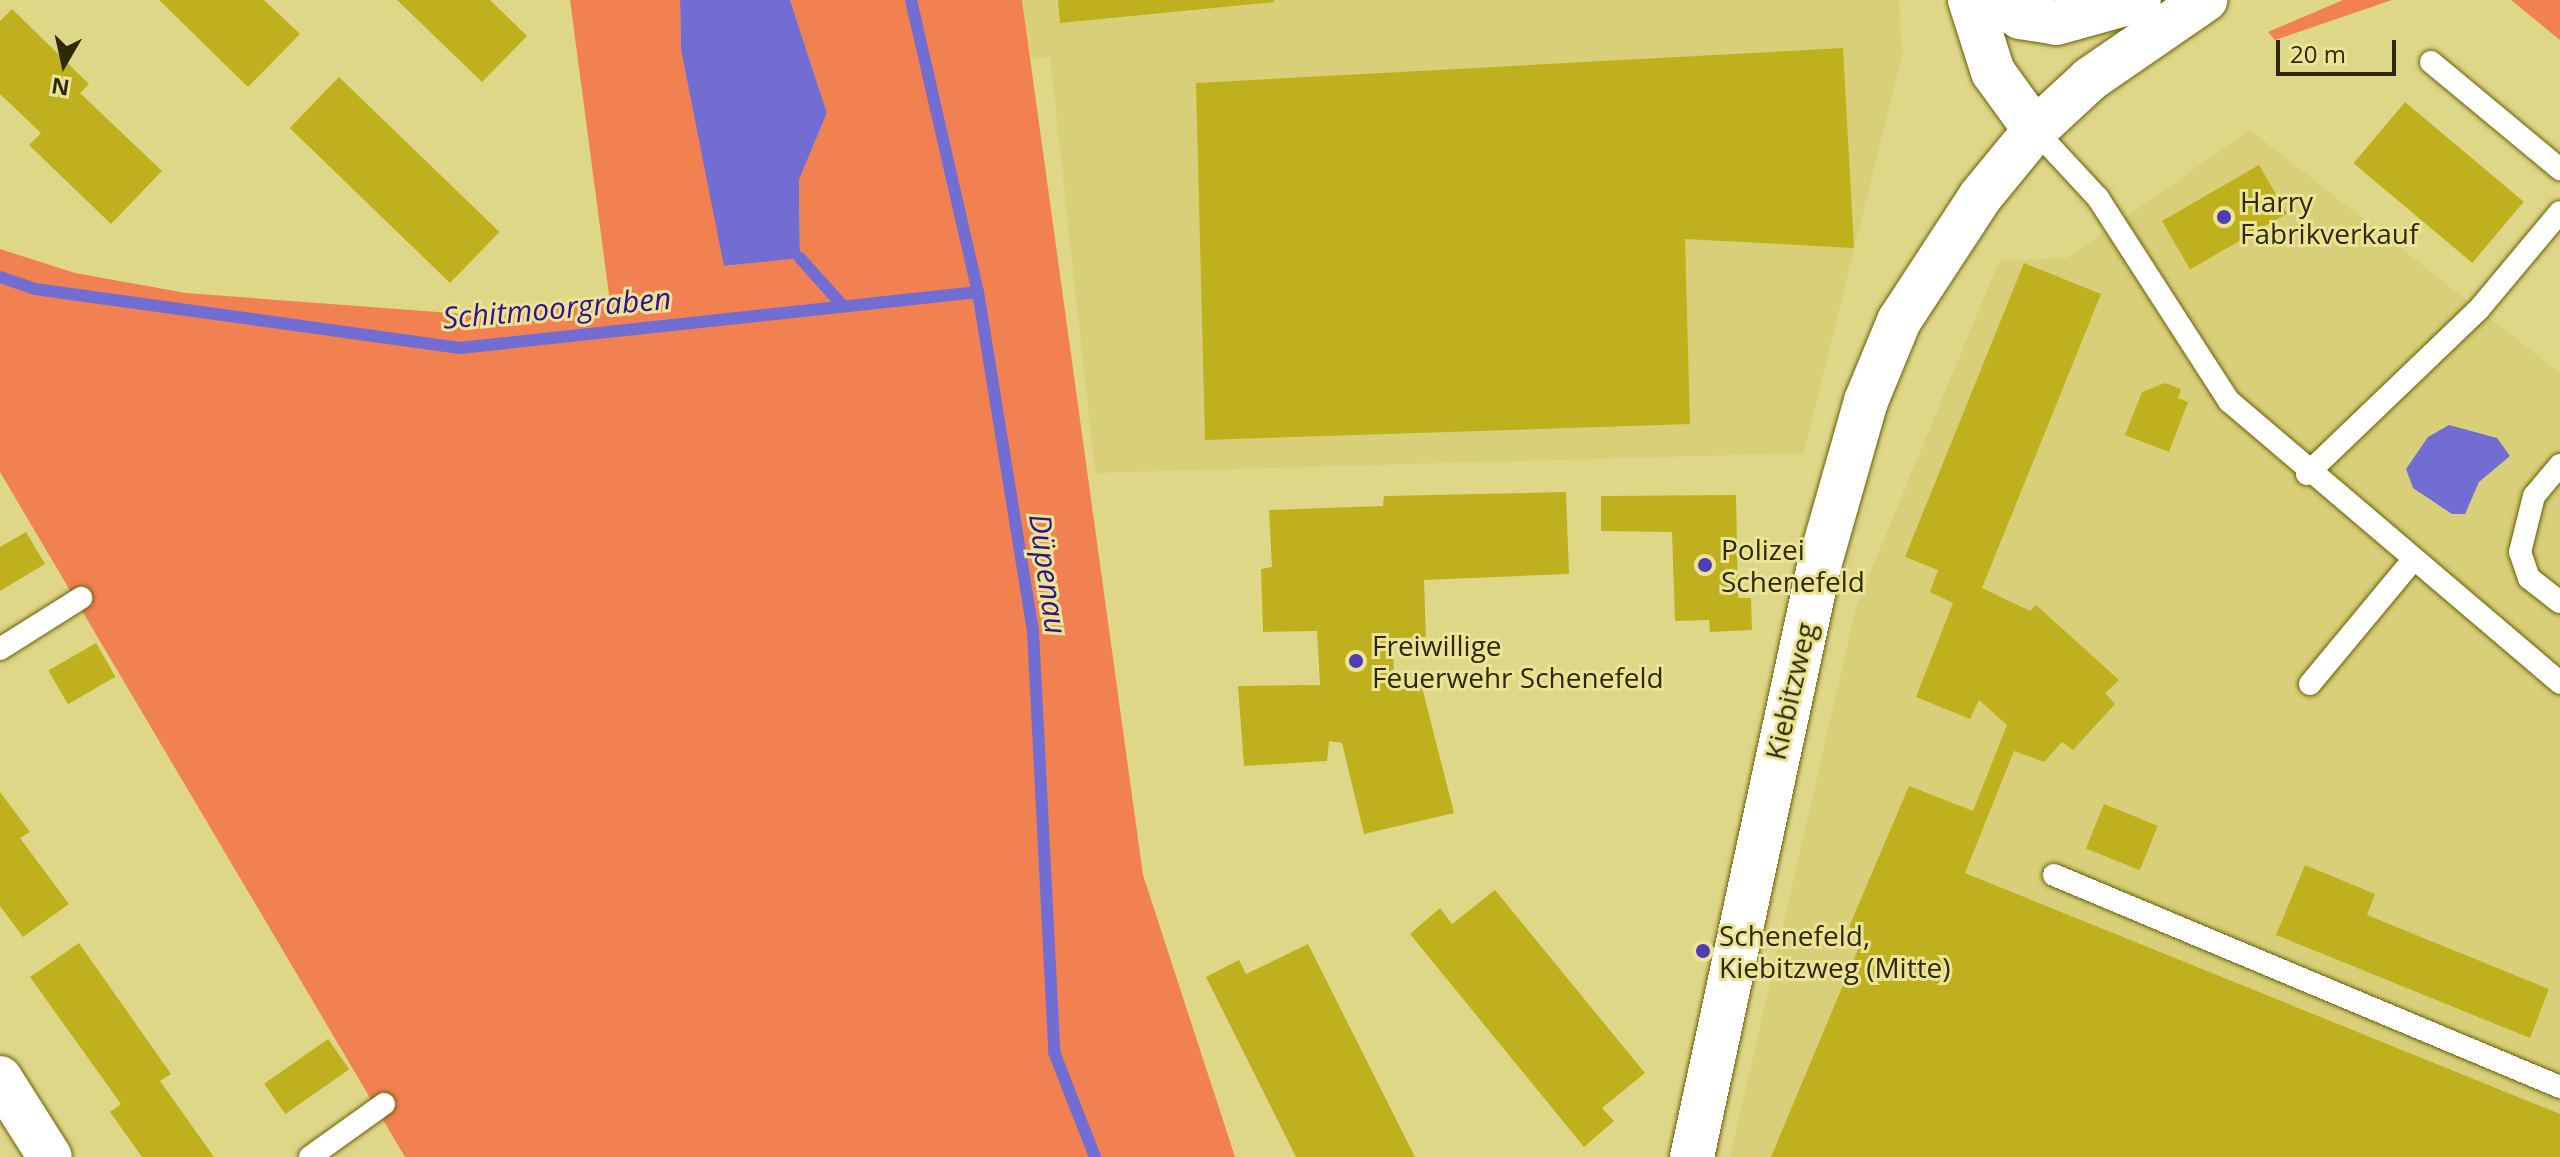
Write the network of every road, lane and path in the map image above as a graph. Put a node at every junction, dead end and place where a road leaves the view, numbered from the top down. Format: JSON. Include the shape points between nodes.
{"nodes":[{"id":1,"x":1970,"y":0,"type":"edge"},
{"id":2,"x":1994,"y":0,"type":"edge"},
{"id":3,"x":2139,"y":0,"type":"edge"},
{"id":4,"x":2205,"y":0,"type":"edge"},
{"id":5,"x":2431,"y":62,"type":"dead end"},
{"id":6,"x":2035,"y":130,"type":"junction"},
{"id":7,"x":2560,"y":169,"type":"edge"},
{"id":8,"x":2560,"y":212,"type":"edge"},
{"id":9,"x":2560,"y":465,"type":"edge"},
{"id":10,"x":2307,"y":474,"type":"junction"},
{"id":11,"x":2413,"y":560,"type":"junction"},
{"id":12,"x":81,"y":598,"type":"dead end"},
{"id":13,"x":2560,"y":602,"type":"edge"},
{"id":14,"x":0,"y":649,"type":"edge"},
{"id":15,"x":2558,"y":676,"type":"edge"},
{"id":16,"x":2310,"y":684,"type":"dead end"},
{"id":17,"x":2054,"y":875,"type":"dead end"},
{"id":18,"x":0,"y":1078,"type":"edge"},
{"id":19,"x":2560,"y":1087,"type":"edge"},
{"id":20,"x":384,"y":1104,"type":"dead end"},
{"id":21,"x":50,"y":1157,"type":"edge"},
{"id":22,"x":310,"y":1157,"type":"edge"},
{"id":23,"x":1692,"y":1157,"type":"edge"}],
"edges":[{"from":1,"to":6,"type":"street","via":[[1993,72]]},
{"from":2,"to":3,"type":"street","via":[[2020,17],[2056,23]]},
{"from":4,"to":6,"type":"street","name":"Kiebitzweg","via":[[2090,79]]},
{"from":5,"to":7,"type":"lane"},
{"from":6,"to":10,"type":"lane","via":[[2098,198],[2229,401]]},
{"from":6,"to":23,"type":"street","name":"Kiebitzweg","via":[[1980,197],[1899,321],[1866,401],[1790,686]]},
{"from":8,"to":10,"type":"lane","via":[[2479,309]]},
{"from":9,"to":13,"type":"lane","via":[[2534,496],[2520,552],[2529,578]]},
{"from":10,"to":11,"type":"lane"},
{"from":11,"to":15,"type":"lane"},
{"from":11,"to":16,"type":"lane"},
{"from":12,"to":14,"type":"lane"},
{"from":17,"to":19,"type":"lane"},
{"from":18,"to":21,"type":"street"},
{"from":20,"to":22,"type":"lane"}]}
